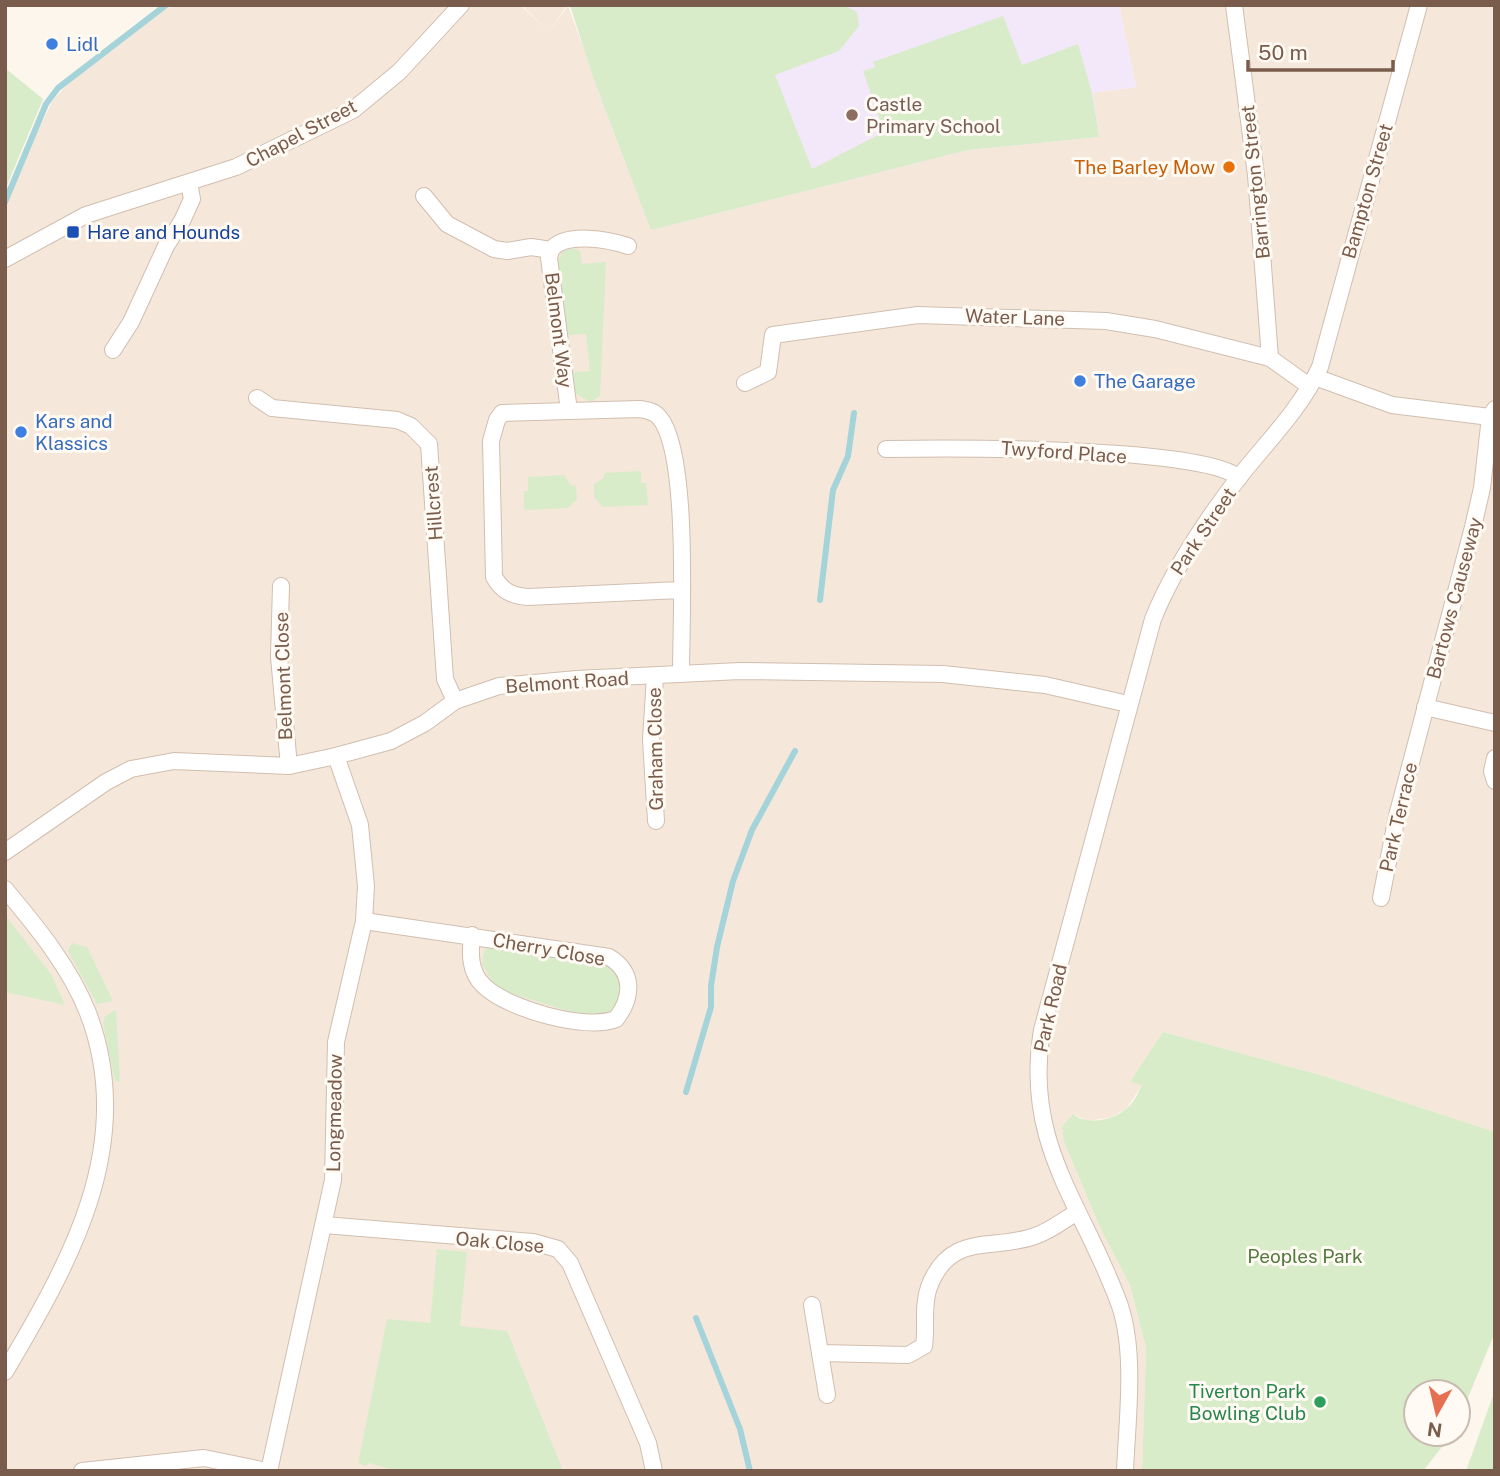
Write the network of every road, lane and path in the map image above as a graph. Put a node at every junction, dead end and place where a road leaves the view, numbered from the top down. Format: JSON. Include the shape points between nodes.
{"nodes":[{"id":1,"x":461,"y":5,"type":"edge"},
{"id":2,"x":1234,"y":5,"type":"edge"},
{"id":3,"x":1419,"y":5,"type":"edge"},
{"id":4,"x":189,"y":183,"type":"junction"},
{"id":5,"x":424,"y":196,"type":"dead end"},
{"id":6,"x":628,"y":246,"type":"dead end"},
{"id":7,"x":551,"y":250,"type":"junction"},
{"id":8,"x":5,"y":260,"type":"edge"},
{"id":9,"x":113,"y":350,"type":"dead end"},
{"id":10,"x":1270,"y":358,"type":"junction"},
{"id":11,"x":1312,"y":382,"type":"junction"},
{"id":12,"x":745,"y":383,"type":"dead end"},
{"id":13,"x":257,"y":398,"type":"dead end"},
{"id":14,"x":569,"y":411,"type":"junction"},
{"id":15,"x":1492,"y":413,"type":"edge"},
{"id":16,"x":886,"y":449,"type":"dead end"},
{"id":17,"x":1239,"y":478,"type":"junction"},
{"id":18,"x":281,"y":586,"type":"dead end"},
{"id":19,"x":680,"y":590,"type":"junction"},
{"id":20,"x":681,"y":674,"type":"junction"},
{"id":21,"x":655,"y":676,"type":"junction"},
{"id":22,"x":455,"y":701,"type":"junction"},
{"id":23,"x":1128,"y":704,"type":"junction"},
{"id":24,"x":1425,"y":707,"type":"junction"},
{"id":25,"x":1495,"y":723,"type":"edge"},
{"id":26,"x":1418,"y":737,"type":"joint"},
{"id":27,"x":336,"y":756,"type":"junction"},
{"id":28,"x":1495,"y":758,"type":"edge"},
{"id":29,"x":289,"y":765,"type":"junction"},
{"id":30,"x":1495,"y":781,"type":"edge"},
{"id":31,"x":656,"y":821,"type":"dead end"},
{"id":32,"x":5,"y":852,"type":"edge"},
{"id":33,"x":5,"y":889,"type":"edge"},
{"id":34,"x":1381,"y":898,"type":"dead end"},
{"id":35,"x":364,"y":922,"type":"junction"},
{"id":36,"x":472,"y":935,"type":"junction"},
{"id":37,"x":1077,"y":1212,"type":"junction"},
{"id":38,"x":324,"y":1225,"type":"junction"},
{"id":39,"x":812,"y":1305,"type":"dead end"},
{"id":40,"x":820,"y":1353,"type":"junction"},
{"id":41,"x":5,"y":1372,"type":"edge"},
{"id":42,"x":827,"y":1395,"type":"dead end"},
{"id":43,"x":82,"y":1471,"type":"edge"},
{"id":44,"x":268,"y":1471,"type":"edge"},
{"id":45,"x":654,"y":1471,"type":"edge"},
{"id":46,"x":1125,"y":1471,"type":"edge"}],
"edges":[{"from":1,"to":4,"type":"street","name":"Chapel Street","via":[[399,72],[353,110],[272,151]]},
{"from":2,"to":10,"type":"street","name":"Barrington Street","via":[[1257,188]]},
{"from":3,"to":11,"type":"street","name":"Bampton Street"},
{"from":4,"to":8,"type":"street","name":"Chapel Street","via":[[86,215]]},
{"from":4,"to":9,"type":"street","via":[[192,199],[182,221]]},
{"from":5,"to":7,"type":"street","name":"Belmont Way","via":[[447,224],[494,249]]},
{"from":6,"to":7,"type":"street","name":"Belmont Way","via":[[595,239],[555,244]]},
{"from":7,"to":14,"type":"street","name":"Belmont Way"},
{"from":10,"to":11,"type":"street","name":"Water Lane"},
{"from":10,"to":12,"type":"street","name":"Water Lane","via":[[1106,321],[918,315],[773,335],[768,372]]},
{"from":11,"to":15,"type":"street","name":"Water Lane","via":[[1392,405]]},
{"from":11,"to":17,"type":"street","name":"Park Street"},
{"from":13,"to":22,"type":"street","name":"Hillcrest","via":[[272,408],[397,420],[411,426],[429,444],[445,679]]},
{"from":14,"to":19,"type":"street","via":[[639,409],[661,419],[676,458]]},
{"from":14,"to":19,"type":"street","via":[[502,413],[496,420],[490,465],[494,577],[499,586],[528,597]]},
{"from":15,"to":24,"type":"street","name":"Bartows Causeway","via":[[1482,488]]},
{"from":16,"to":17,"type":"street","name":"Twyford Place","via":[[993,447],[1167,459],[1231,470]]},
{"from":17,"to":23,"type":"street","name":"Park Street","via":[[1167,584]]},
{"from":18,"to":29,"type":"street","name":"Belmont Close","via":[[279,657]]},
{"from":19,"to":20,"type":"street"},
{"from":20,"to":21,"type":"street","name":"Belmont Road"},
{"from":20,"to":23,"type":"street","name":"Belmont Road","via":[[943,674],[1045,685]]},
{"from":21,"to":22,"type":"street","name":"Belmont Road","via":[[499,686]]},
{"from":21,"to":31,"type":"street","name":"Graham Close","via":[[651,740]]},
{"from":22,"to":27,"type":"street","name":"Belmont Road","via":[[391,741]]},
{"from":23,"to":37,"type":"street","name":"Park Road","via":[[1038,1054],[1048,1141]]},
{"from":24,"to":25,"type":"street"},
{"from":24,"to":26,"type":"street","name":"Bartows Causeway"},
{"from":26,"to":34,"type":"street","name":"Park Terrace"},
{"from":27,"to":29,"type":"street","name":"Belmont Road"},
{"from":27,"to":35,"type":"street","name":"Longmeadow","via":[[360,825]]},
{"from":28,"to":30,"type":"street"},
{"from":29,"to":32,"type":"street","name":"Belmont Road","via":[[150,763],[106,782]]},
{"from":33,"to":41,"type":"street","via":[[37,928],[81,997],[99,1057],[104,1106],[99,1168],[83,1225],[58,1283]]},
{"from":35,"to":36,"type":"street","name":"Cherry Close"},
{"from":35,"to":38,"type":"street","name":"Longmeadow","via":[[336,1042],[334,1159]]},
{"from":36,"to":36,"type":"street","name":"Cherry Close","via":[[609,957],[628,976],[626,1006],[616,1019],[590,1024],[506,1000],[483,985],[473,970]]},
{"from":37,"to":40,"type":"street","via":[[1034,1237],[979,1244],[945,1262],[929,1287],[924,1346],[918,1352]]},
{"from":37,"to":46,"type":"street","name":"Park Road","via":[[1120,1308],[1129,1382]]},
{"from":38,"to":44,"type":"street","name":"Longmeadow"},
{"from":38,"to":45,"type":"street","name":"Oak Close","via":[[533,1242],[558,1249],[618,1369],[648,1443]]},
{"from":39,"to":40,"type":"street"},
{"from":40,"to":42,"type":"street"},
{"from":43,"to":44,"type":"street","via":[[204,1458]]}]}
